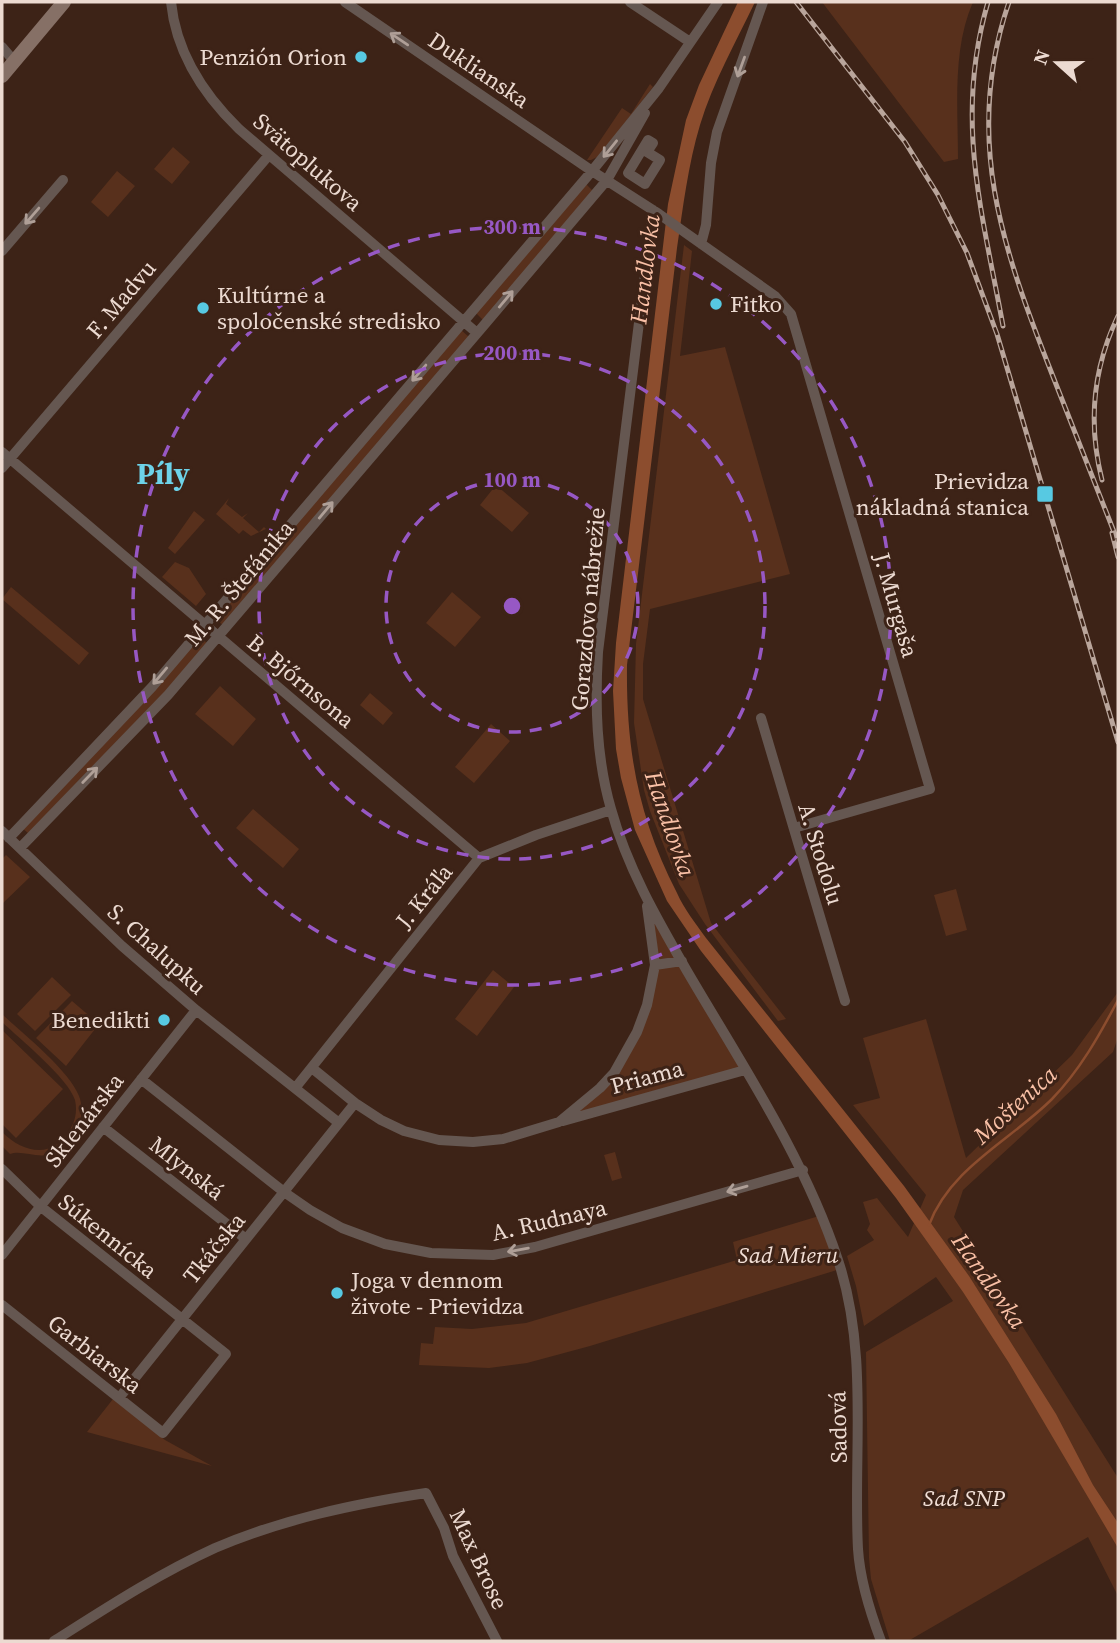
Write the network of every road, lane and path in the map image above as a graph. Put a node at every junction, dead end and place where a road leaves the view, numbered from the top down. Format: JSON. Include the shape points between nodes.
{"nodes":[{"id":1,"x":65,"y":2,"type":"edge"},
{"id":2,"x":171,"y":2,"type":"edge"},
{"id":3,"x":345,"y":2,"type":"edge"},
{"id":4,"x":630,"y":2,"type":"edge"},
{"id":5,"x":718,"y":2,"type":"edge"},
{"id":6,"x":762,"y":2,"type":"edge"},
{"id":7,"x":690,"y":42,"type":"junction"},
{"id":8,"x":2,"y":47,"type":"edge"},
{"id":9,"x":14,"y":61,"type":"junction"},
{"id":10,"x":2,"y":76,"type":"edge"},
{"id":11,"x":659,"y":88,"type":"junction"},
{"id":12,"x":269,"y":155,"type":"junction"},
{"id":13,"x":592,"y":171,"type":"junction"},
{"id":14,"x":63,"y":180,"type":"dead end"},
{"id":15,"x":607,"y":180,"type":"junction"},
{"id":16,"x":656,"y":212,"type":"junction"},
{"id":17,"x":701,"y":244,"type":"junction"},
{"id":18,"x":2,"y":251,"type":"edge"},
{"id":19,"x":464,"y":321,"type":"junction"},
{"id":20,"x":477,"y":333,"type":"junction"},
{"id":21,"x":6,"y":456,"type":"edge"},
{"id":22,"x":2,"y":468,"type":"edge"},
{"id":23,"x":204,"y":624,"type":"junction"},
{"id":24,"x":219,"y":636,"type":"junction"},
{"id":25,"x":761,"y":718,"type":"dead end"},
{"id":26,"x":611,"y":810,"type":"junction"},
{"id":27,"x":794,"y":828,"type":"junction"},
{"id":28,"x":5,"y":834,"type":"edge"},
{"id":29,"x":20,"y":848,"type":"junction"},
{"id":30,"x":479,"y":858,"type":"junction"},
{"id":31,"x":647,"y":902,"type":"junction"},
{"id":32,"x":682,"y":961,"type":"junction"},
{"id":33,"x":655,"y":965,"type":"junction"},
{"id":34,"x":845,"y":1001,"type":"dead end"},
{"id":35,"x":196,"y":1010,"type":"junction"},
{"id":36,"x":312,"y":1068,"type":"junction"},
{"id":37,"x":745,"y":1070,"type":"junction"},
{"id":38,"x":141,"y":1079,"type":"junction"},
{"id":39,"x":296,"y":1087,"type":"junction"},
{"id":40,"x":355,"y":1103,"type":"junction"},
{"id":41,"x":559,"y":1122,"type":"junction"},
{"id":42,"x":339,"y":1123,"type":"junction"},
{"id":43,"x":103,"y":1127,"type":"junction"},
{"id":44,"x":2,"y":1169,"type":"edge"},
{"id":45,"x":803,"y":1170,"type":"junction"},
{"id":46,"x":284,"y":1192,"type":"junction"},
{"id":47,"x":40,"y":1206,"type":"junction"},
{"id":48,"x":821,"y":1213,"type":"joint"},
{"id":49,"x":246,"y":1240,"type":"junction"},
{"id":50,"x":2,"y":1255,"type":"edge"},
{"id":51,"x":2,"y":1305,"type":"edge"},
{"id":52,"x":182,"y":1319,"type":"junction"},
{"id":53,"x":119,"y":1398,"type":"junction"},
{"id":54,"x":163,"y":1433,"type":"joint"},
{"id":55,"x":54,"y":1641,"type":"edge"},
{"id":56,"x":498,"y":1641,"type":"edge"},
{"id":57,"x":881,"y":1641,"type":"edge"}],
"edges":[{"from":1,"to":9,"type":"street"},
{"from":2,"to":12,"type":"street","name":"Svätoplukova","via":[[180,44],[195,77],[219,110]]},
{"from":13,"to":3,"type":"street","name":"Duklianska","one_way":true},
{"from":4,"to":7,"type":"street"},
{"from":5,"to":7,"type":"street"},
{"from":6,"to":17,"type":"street","one_way":true,"via":[[717,132]]},
{"from":7,"to":11,"type":"street"},
{"from":8,"to":9,"type":"street"},
{"from":9,"to":10,"type":"street"},
{"from":11,"to":13,"type":"street","name":"M. R. Štefánika","one_way":true},
{"from":11,"to":15,"type":"street","name":"M. R. Štefánika"},
{"from":12,"to":19,"type":"street","name":"Svätoplukova"},
{"from":12,"to":21,"type":"street","name":"F. Madvu"},
{"from":13,"to":15,"type":"street"},
{"from":13,"to":19,"type":"street","name":"M. R. Štefánika"},
{"from":14,"to":18,"type":"street","one_way":true},
{"from":15,"to":16,"type":"street","name":"J. Murgaša"},
{"from":20,"to":15,"type":"street","name":"M. R. Štefánika","one_way":true},
{"from":16,"to":17,"type":"street","name":"J. Murgaša"},
{"from":16,"to":26,"type":"street","name":"Gorazdovo nábrežie","via":[[598,652],[597,733]]},
{"from":17,"to":27,"type":"street","name":"J. Murgaša","via":[[775,296],[791,314],[930,789]]},
{"from":19,"to":20,"type":"street"},
{"from":19,"to":23,"type":"street","name":"M. R. Štefánika","one_way":true},
{"from":24,"to":20,"type":"street","name":"M. R. Štefánika","one_way":true},
{"from":21,"to":22,"type":"street","name":"F. Madvu"},
{"from":21,"to":23,"type":"street","name":"B. Bjőrnsona"},
{"from":23,"to":24,"type":"street","name":"B. Bjőrnsona"},
{"from":23,"to":28,"type":"street","name":"M. R. Štefánika","one_way":true,"via":[[152,687]]},
{"from":29,"to":24,"type":"street","name":"M. R. Štefánika","one_way":true,"via":[[165,699]]},
{"from":24,"to":30,"type":"street","name":"B. Bjőrnsona"},
{"from":25,"to":27,"type":"street","name":"A. Stodolu"},
{"from":26,"to":30,"type":"street","name":"J. Kráľa"},
{"from":26,"to":31,"type":"street","name":"Gorazdovo nábrežie"},
{"from":27,"to":34,"type":"street","name":"A. Stodolu"},
{"from":28,"to":29,"type":"street","name":"S. Chalupku"},
{"from":29,"to":35,"type":"street","name":"S. Chalupku"},
{"from":30,"to":36,"type":"street","name":"J. Kráľa"},
{"from":31,"to":32,"type":"street","name":"Gorazdovo nábrežie"},
{"from":31,"to":33,"type":"street"},
{"from":32,"to":33,"type":"street"},
{"from":32,"to":37,"type":"street","name":"Gorazdovo nábrežie"},
{"from":33,"to":41,"type":"street","via":[[642,1018],[623,1058],[600,1088]]},
{"from":35,"to":38,"type":"street","name":"Sklenárska"},
{"from":35,"to":39,"type":"street","name":"S. Chalupku"},
{"from":36,"to":39,"type":"street"},
{"from":36,"to":40,"type":"street"},
{"from":37,"to":41,"type":"street","name":"Priama"},
{"from":37,"to":45,"type":"street","name":"Gorazdovo nábrežie"},
{"from":38,"to":43,"type":"street","name":"Sklenárska"},
{"from":38,"to":46,"type":"street","name":"A. Rudnaya"},
{"from":39,"to":42,"type":"street","name":"S. Chalupku"},
{"from":40,"to":41,"type":"street","name":"Priama","via":[[395,1127],[439,1140],[503,1139]]},
{"from":40,"to":42,"type":"street"},
{"from":42,"to":46,"type":"street","name":"Tkáčska"},
{"from":43,"to":47,"type":"street","name":"Sklenárska"},
{"from":43,"to":49,"type":"street","name":"Mlynská"},
{"from":44,"to":47,"type":"street","name":"Súkennícka"},
{"from":45,"to":46,"type":"street","name":"A. Rudnaya","one_way":true,"via":[[556,1242],[493,1255],[431,1253],[386,1244],[342,1228]]},
{"from":45,"to":48,"type":"street","name":"Gorazdovo nábrežie"},
{"from":46,"to":49,"type":"street","name":"Tkáčska"},
{"from":47,"to":50,"type":"street","name":"Sklenárska"},
{"from":47,"to":52,"type":"street","name":"Súkennícka"},
{"from":48,"to":57,"type":"street","name":"Sadová","via":[[844,1278],[851,1324],[858,1423],[858,1551]]},
{"from":49,"to":52,"type":"street","name":"Tkáčska"},
{"from":51,"to":53,"type":"street","name":"Garbiarska"},
{"from":52,"to":53,"type":"street","name":"Tkáčska"},
{"from":52,"to":54,"type":"street","name":"Súkennícka","via":[[226,1354]]},
{"from":53,"to":54,"type":"street","name":"Garbiarska"},
{"from":55,"to":56,"type":"street","name":"Max Brose","via":[[148,1582],[256,1532],[324,1511],[426,1493]]}]}
